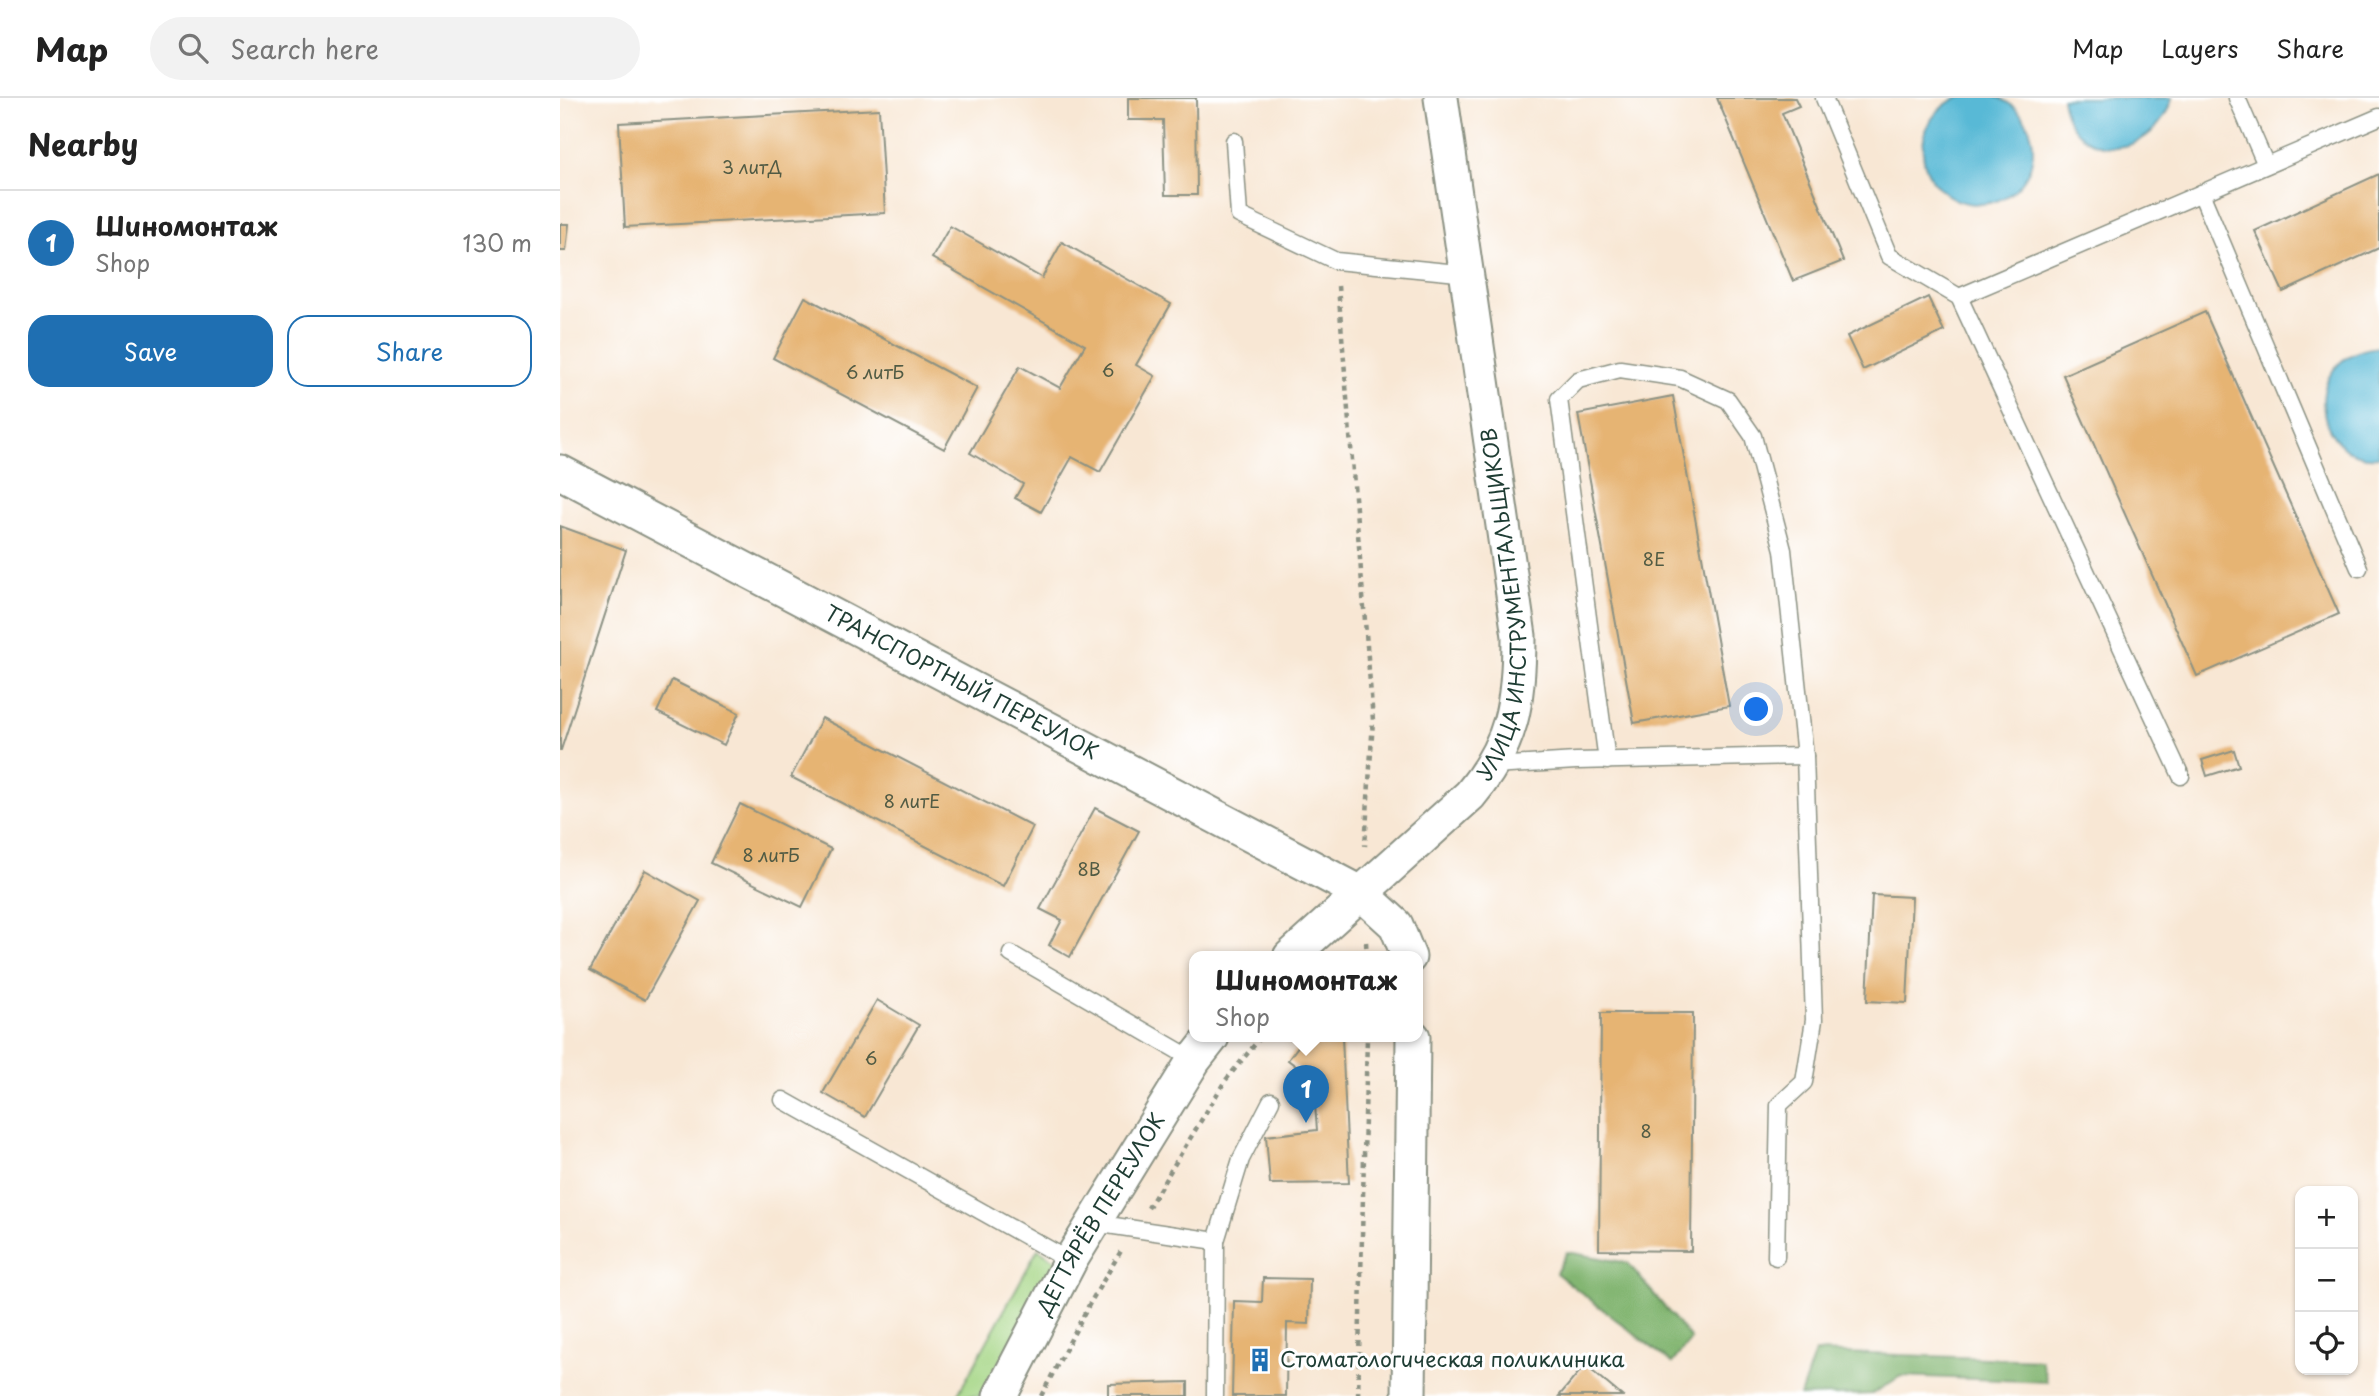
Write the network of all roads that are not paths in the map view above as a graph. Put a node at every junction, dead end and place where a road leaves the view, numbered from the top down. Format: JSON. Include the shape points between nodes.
{"nodes":[{"id":1,"x":1441,"y":98,"type":"edge"},
{"id":2,"x":1824,"y":98,"type":"edge"},
{"id":3,"x":2237,"y":98,"type":"edge"},
{"id":4,"x":2379,"y":117,"type":"edge"},
{"id":5,"x":1234,"y":141,"type":"dead end"},
{"id":6,"x":2266,"y":165,"type":"junction"},
{"id":7,"x":2201,"y":193,"type":"junction"},
{"id":8,"x":1468,"y":274,"type":"junction"},
{"id":9,"x":1959,"y":297,"type":"junction"},
{"id":10,"x":560,"y":472,"type":"edge"},
{"id":11,"x":2359,"y":568,"type":"dead end"},
{"id":12,"x":1805,"y":756,"type":"junction"},
{"id":13,"x":1607,"y":761,"type":"junction"},
{"id":14,"x":1494,"y":766,"type":"junction"},
{"id":15,"x":2181,"y":776,"type":"dead end"},
{"id":16,"x":1361,"y":893,"type":"junction"},
{"id":17,"x":1297,"y":951,"type":"edge"},
{"id":18,"x":1407,"y":951,"type":"edge"},
{"id":19,"x":1011,"y":954,"type":"dead end"},
{"id":20,"x":1413,"y":1042,"type":"edge"},
{"id":21,"x":1203,"y":1049,"type":"edge"},
{"id":22,"x":783,"y":1100,"type":"dead end"},
{"id":23,"x":1271,"y":1101,"type":"dead end"},
{"id":24,"x":1094,"y":1223,"type":"junction"},
{"id":25,"x":1216,"y":1241,"type":"junction"},
{"id":26,"x":1776,"y":1257,"type":"dead end"},
{"id":27,"x":1070,"y":1261,"type":"junction"},
{"id":28,"x":1000,"y":1396,"type":"edge"},
{"id":29,"x":1215,"y":1396,"type":"edge"},
{"id":30,"x":1409,"y":1396,"type":"edge"}],
"edges":[{"from":1,"to":8,"type":"street","name":"УЛИЦА ИНСТРУМЕНТАЛЬЩИКОВ"},
{"from":2,"to":9,"type":"lane","via":[[1889,256]]},
{"from":3,"to":6,"type":"lane"},
{"from":4,"to":6,"type":"lane"},
{"from":5,"to":8,"type":"lane","via":[[1239,215],[1336,261]]},
{"from":6,"to":7,"type":"lane"},
{"from":7,"to":9,"type":"lane"},
{"from":7,"to":11,"type":"lane"},
{"from":8,"to":14,"type":"street","name":"УЛИЦА ИНСТРУМЕНТАЛЬЩИКОВ","via":[[1519,636],[1519,686]]},
{"from":9,"to":15,"type":"lane"},
{"from":10,"to":16,"type":"street","name":"ТРАНСПОРТНЫЙ ПЕРЕУЛОК"},
{"from":12,"to":13,"type":"lane"},
{"from":12,"to":13,"type":"lane","via":[[1783,550],[1753,436],[1728,400],[1679,378],[1620,369],[1578,380],[1559,399]]},
{"from":12,"to":26,"type":"lane","via":[[1814,1020],[1804,1082],[1779,1105]]},
{"from":13,"to":14,"type":"lane"},
{"from":14,"to":16,"type":"street","name":"УЛИЦА ИНСТРУМЕНТАЛЬЩИКОВ","via":[[1470,795]]},
{"from":16,"to":17,"type":"street"},
{"from":16,"to":18,"type":"street","via":[[1396,925]]},
{"from":19,"to":21,"type":"lane"},
{"from":20,"to":30,"type":"street"},
{"from":21,"to":24,"type":"street","name":"ДЕГТЯРЁВ ПЕРЕУЛОК"},
{"from":22,"to":27,"type":"lane"},
{"from":23,"to":25,"type":"lane","via":[[1241,1159]]},
{"from":24,"to":25,"type":"lane"},
{"from":24,"to":27,"type":"street","name":"ДЕГТЯРЁВ ПЕРЕУЛОК"},
{"from":25,"to":29,"type":"lane"},
{"from":27,"to":28,"type":"street","name":"ДЕГТЯРЁВ ПЕРЕУЛОК"}]}
